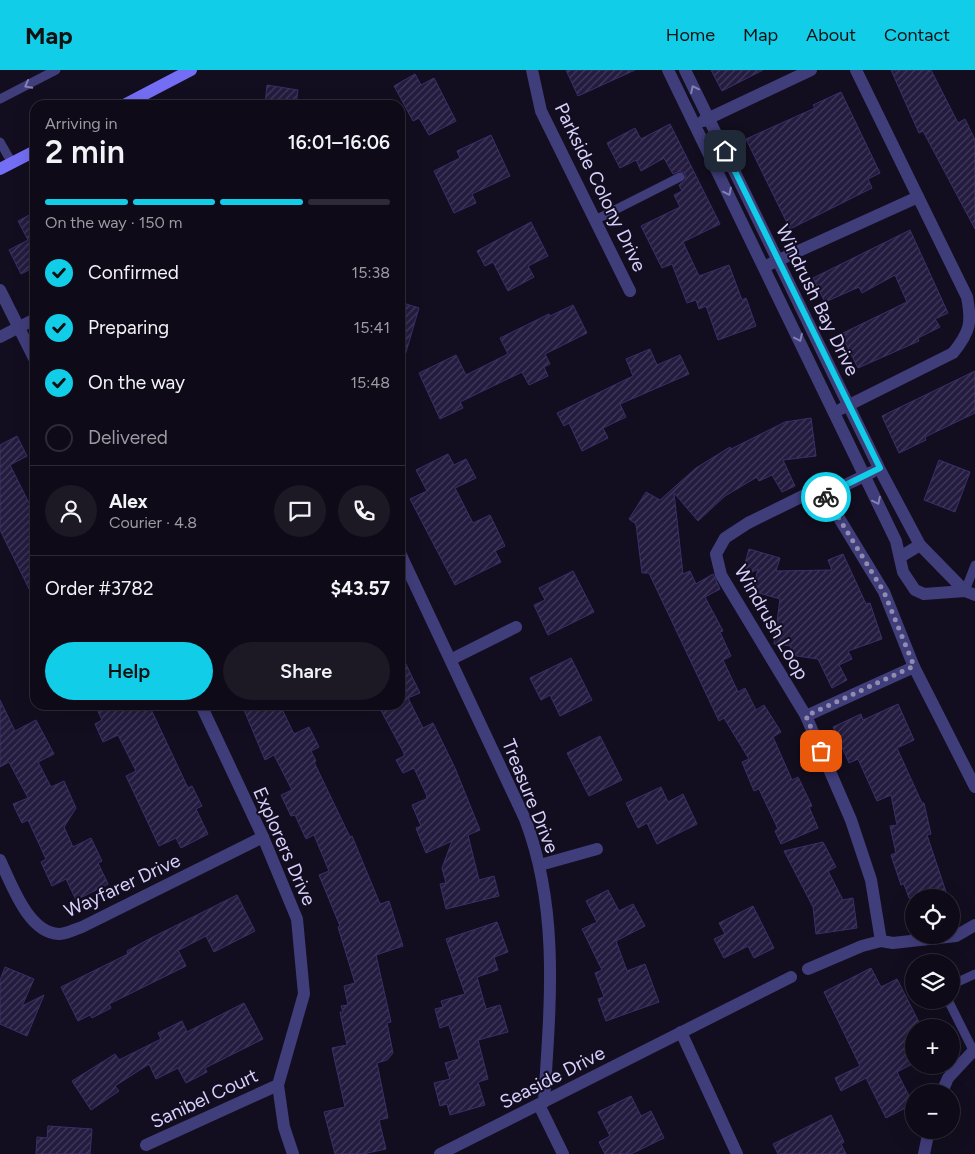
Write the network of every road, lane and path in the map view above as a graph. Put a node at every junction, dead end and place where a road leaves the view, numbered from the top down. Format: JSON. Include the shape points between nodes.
{"nodes":[{"id":1,"x":56,"y":70,"type":"edge"},
{"id":2,"x":191,"y":70,"type":"edge"},
{"id":3,"x":532,"y":70,"type":"edge"},
{"id":4,"x":668,"y":70,"type":"edge"},
{"id":5,"x":685,"y":70,"type":"edge"},
{"id":6,"x":811,"y":70,"type":"edge"},
{"id":7,"x":856,"y":70,"type":"edge"},
{"id":8,"x":0,"y":99,"type":"edge"},
{"id":9,"x":134,"y":100,"type":"edge"},
{"id":10,"x":709,"y":118,"type":"junction"},
{"id":11,"x":694,"y":125,"type":"junction"},
{"id":12,"x":0,"y":142,"type":"edge"},
{"id":13,"x":30,"y":154,"type":"edge"},
{"id":14,"x":6,"y":166,"type":"edge"},
{"id":15,"x":680,"y":177,"type":"dead end"},
{"id":16,"x":918,"y":197,"type":"junction"},
{"id":17,"x":595,"y":220,"type":"junction"},
{"id":18,"x":778,"y":260,"type":"junction"},
{"id":19,"x":764,"y":267,"type":"junction"},
{"id":20,"x":0,"y":290,"type":"edge"},
{"id":21,"x":630,"y":291,"type":"dead end"},
{"id":22,"x":30,"y":322,"type":"edge"},
{"id":23,"x":19,"y":328,"type":"junction"},
{"id":24,"x":0,"y":337,"type":"edge"},
{"id":25,"x":30,"y":350,"type":"edge"},
{"id":26,"x":849,"y":406,"type":"junction"},
{"id":27,"x":835,"y":413,"type":"junction"},
{"id":28,"x":880,"y":468,"type":"junction"},
{"id":29,"x":865,"y":476,"type":"junction"},
{"id":30,"x":825,"y":495,"type":"junction"},
{"id":31,"x":920,"y":545,"type":"junction"},
{"id":32,"x":900,"y":557,"type":"junction"},
{"id":33,"x":405,"y":563,"type":"edge"},
{"id":34,"x":975,"y":565,"type":"edge"},
{"id":35,"x":970,"y":593,"type":"edge"},
{"id":36,"x":516,"y":627,"type":"dead end"},
{"id":37,"x":452,"y":659,"type":"junction"},
{"id":38,"x":914,"y":666,"type":"junction"},
{"id":39,"x":203,"y":710,"type":"edge"},
{"id":40,"x":806,"y":716,"type":"junction"},
{"id":41,"x":975,"y":787,"type":"edge"},
{"id":42,"x":263,"y":838,"type":"junction"},
{"id":43,"x":596,"y":849,"type":"dead end"},
{"id":44,"x":0,"y":860,"type":"edge"},
{"id":45,"x":540,"y":865,"type":"junction"},
{"id":46,"x":975,"y":925,"type":"edge"},
{"id":47,"x":881,"y":941,"type":"junction"},
{"id":48,"x":808,"y":969,"type":"dead end"},
{"id":49,"x":975,"y":974,"type":"edge"},
{"id":50,"x":791,"y":977,"type":"dead end"},
{"id":51,"x":960,"y":981,"type":"edge"},
{"id":52,"x":953,"y":1009,"type":"edge"},
{"id":53,"x":681,"y":1032,"type":"junction"},
{"id":54,"x":974,"y":1049,"type":"edge"},
{"id":55,"x":945,"y":1084,"type":"edge"},
{"id":56,"x":278,"y":1085,"type":"junction"},
{"id":57,"x":542,"y":1103,"type":"junction"},
{"id":58,"x":927,"y":1139,"type":"edge"},
{"id":59,"x":146,"y":1145,"type":"dead end"},
{"id":60,"x":293,"y":1154,"type":"edge"},
{"id":61,"x":440,"y":1154,"type":"edge"},
{"id":62,"x":563,"y":1154,"type":"edge"},
{"id":63,"x":737,"y":1154,"type":"edge"},
{"id":64,"x":924,"y":1154,"type":"edge"}],
"edges":[{"from":1,"to":8,"type":"lane","one_way":true},
{"from":2,"to":9,"type":"street"},
{"from":3,"to":17,"type":"street","name":"Parkside Colony Drive","via":[[541,110]]},
{"from":4,"to":11,"type":"street","name":"Windrush Bay Drive"},
{"from":10,"to":5,"type":"street","name":"Windrush Bay Drive","one_way":true},
{"from":6,"to":10,"type":"street"},
{"from":7,"to":16,"type":"street"},
{"from":10,"to":11,"type":"street"},
{"from":10,"to":18,"type":"street","name":"Windrush Bay Drive"},
{"from":11,"to":19,"type":"street","name":"Windrush Bay Drive","one_way":true},
{"from":12,"to":14,"type":"lane"},
{"from":13,"to":14,"type":"street"},
{"from":15,"to":17,"type":"lane"},
{"from":16,"to":18,"type":"street"},
{"from":16,"to":26,"type":"street","via":[[967,297],[970,314],[966,338],[953,352]]},
{"from":17,"to":21,"type":"street","name":"Parkside Colony Drive"},
{"from":18,"to":19,"type":"street"},
{"from":18,"to":26,"type":"street","name":"Windrush Bay Drive"},
{"from":19,"to":27,"type":"street","name":"Windrush Bay Drive","one_way":true},
{"from":20,"to":23,"type":"street"},
{"from":22,"to":23,"type":"street"},
{"from":23,"to":24,"type":"street"},
{"from":23,"to":25,"type":"street"},
{"from":26,"to":27,"type":"street"},
{"from":26,"to":28,"type":"street","name":"Windrush Bay Drive"},
{"from":27,"to":29,"type":"street","name":"Windrush Bay Drive"},
{"from":28,"to":29,"type":"street"},
{"from":28,"to":31,"type":"street","name":"Windrush Bay Drive"},
{"from":29,"to":30,"type":"street"},
{"from":29,"to":32,"type":"street","name":"Windrush Bay Drive","one_way":true,"via":[[896,541]]},
{"from":30,"to":38,"type":"street","via":[[884,592]]},
{"from":30,"to":40,"type":"street","name":"Windrush Loop","via":[[807,494],[748,523],[725,538],[716,554],[721,575]]},
{"from":31,"to":32,"type":"street"},
{"from":31,"to":35,"type":"street","name":"Windrush Bay Drive"},
{"from":32,"to":35,"type":"street","name":"Windrush Bay Drive","via":[[903,572],[914,590],[924,594]]},
{"from":33,"to":37,"type":"street","name":"Treasure Drive"},
{"from":34,"to":35,"type":"lane"},
{"from":36,"to":37,"type":"street"},
{"from":37,"to":45,"type":"street","name":"Treasure Drive","via":[[525,819]]},
{"from":38,"to":40,"type":"street"},
{"from":38,"to":41,"type":"street"},
{"from":39,"to":42,"type":"street","name":"Explorers Drive"},
{"from":40,"to":47,"type":"street","name":"Windrush Loop","via":[[851,820],[868,871]]},
{"from":42,"to":44,"type":"street","name":"Wayfarer Drive","via":[[82,927],[60,934],[35,923],[24,909]]},
{"from":42,"to":56,"type":"street","name":"Explorers Drive","via":[[297,919],[304,994]]},
{"from":43,"to":45,"type":"street"},
{"from":45,"to":57,"type":"street","name":"Treasure Drive","via":[[551,967]]},
{"from":46,"to":47,"type":"street","via":[[956,936],[893,943]]},
{"from":47,"to":48,"type":"street"},
{"from":49,"to":51,"type":"lane"},
{"from":50,"to":53,"type":"street","name":"Seaside Drive"},
{"from":52,"to":54,"type":"lane"},
{"from":53,"to":57,"type":"street","name":"Seaside Drive"},
{"from":53,"to":63,"type":"street"},
{"from":54,"to":55,"type":"street"},
{"from":56,"to":59,"type":"street","name":"Sanibel Court"},
{"from":56,"to":60,"type":"street","name":"Explorers Drive","via":[[284,1127]]},
{"from":57,"to":61,"type":"street","name":"Seaside Drive"},
{"from":57,"to":62,"type":"street"},
{"from":58,"to":64,"type":"street"}]}
